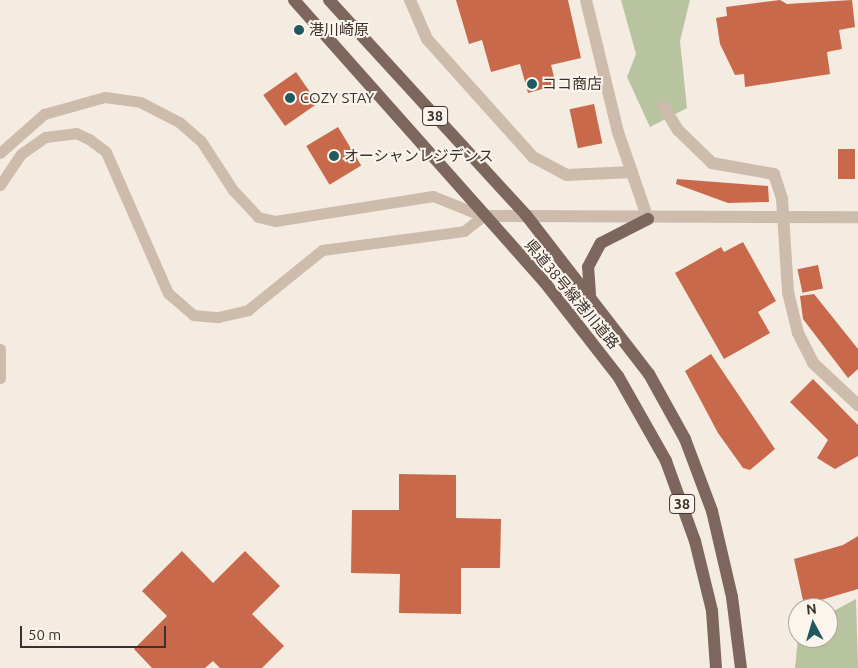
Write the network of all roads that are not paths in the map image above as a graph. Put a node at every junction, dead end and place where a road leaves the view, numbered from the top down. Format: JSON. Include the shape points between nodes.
{"nodes":[{"id":1,"x":294,"y":0,"type":"edge"},
{"id":2,"x":328,"y":0,"type":"edge"},
{"id":3,"x":410,"y":0,"type":"edge"},
{"id":4,"x":586,"y":0,"type":"edge"},
{"id":5,"x":664,"y":107,"type":"dead end"},
{"id":6,"x":0,"y":153,"type":"edge"},
{"id":7,"x":632,"y":172,"type":"junction"},
{"id":8,"x":0,"y":185,"type":"edge"},
{"id":9,"x":526,"y":215,"type":"junction"},
{"id":10,"x":483,"y":216,"type":"junction"},
{"id":11,"x":782,"y":217,"type":"junction"},
{"id":12,"x":858,"y":217,"type":"edge"},
{"id":13,"x":648,"y":219,"type":"junction"},
{"id":14,"x":590,"y":295,"type":"junction"},
{"id":15,"x":0,"y":349,"type":"edge"},
{"id":16,"x":0,"y":378,"type":"edge"},
{"id":17,"x":858,"y":405,"type":"edge"},
{"id":18,"x":716,"y":668,"type":"edge"},
{"id":19,"x":741,"y":668,"type":"edge"}],
"edges":[{"from":1,"to":10,"type":"main road","name":"県道38号線港川道路","number":"38"},
{"from":2,"to":9,"type":"main road","name":"県道38号線港川道路","number":"38"},
{"from":3,"to":7,"type":"street","via":[[427,39],[533,157],[567,175]]},
{"from":4,"to":7,"type":"street"},
{"from":5,"to":11,"type":"street","via":[[678,130],[712,163],[774,174]]},
{"from":6,"to":10,"type":"lane","via":[[44,114],[105,97],[140,102],[179,122],[201,141],[238,198],[258,217],[275,221],[433,196]]},
{"from":7,"to":13,"type":"street"},
{"from":8,"to":10,"type":"lane","via":[[21,154],[45,137],[68,132],[89,139],[106,152],[168,293],[194,315],[218,317],[248,310],[322,250],[464,231]]},
{"from":9,"to":10,"type":"street"},
{"from":9,"to":13,"type":"street"},
{"from":9,"to":14,"type":"main road","name":"県道38号線港川道路","number":"38"},
{"from":10,"to":18,"type":"main road","name":"県道38号線港川道路","number":"38","via":[[603,356],[666,461],[695,541],[712,611]]},
{"from":11,"to":12,"type":"street"},
{"from":11,"to":13,"type":"street"},
{"from":11,"to":17,"type":"street","via":[[787,284],[798,333],[812,364]]},
{"from":13,"to":14,"type":"main road","via":[[611,235],[597,248],[588,267]]},
{"from":14,"to":19,"type":"main road","name":"県道38号線港川道路","number":"38","via":[[649,374],[685,439],[712,511],[732,597]]},
{"from":15,"to":16,"type":"lane"}]}
